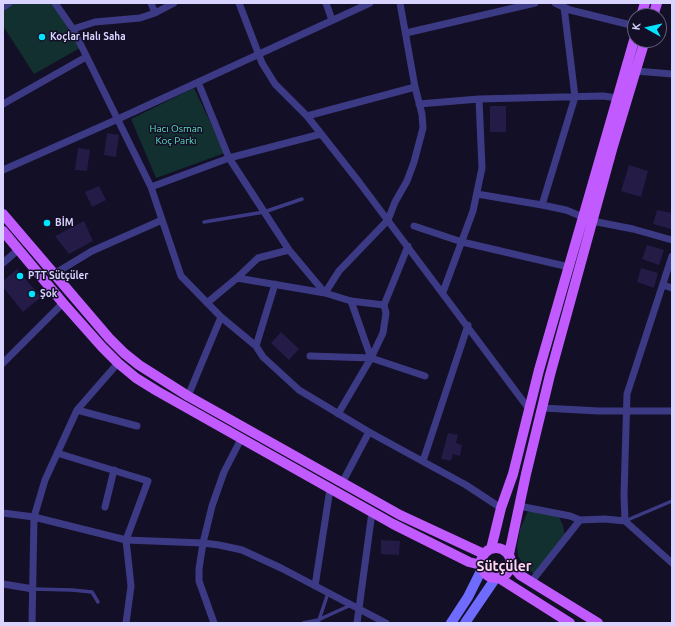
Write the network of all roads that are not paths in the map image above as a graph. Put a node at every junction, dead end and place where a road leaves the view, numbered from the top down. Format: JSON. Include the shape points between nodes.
{"nodes":[{"id":1,"x":9,"y":3,"type":"edge"},
{"id":2,"x":55,"y":3,"type":"edge"},
{"id":3,"x":151,"y":3,"type":"edge"},
{"id":4,"x":174,"y":3,"type":"edge"},
{"id":5,"x":239,"y":3,"type":"edge"},
{"id":6,"x":326,"y":3,"type":"edge"},
{"id":7,"x":370,"y":3,"type":"edge"},
{"id":8,"x":400,"y":3,"type":"edge"},
{"id":9,"x":535,"y":3,"type":"edge"},
{"id":10,"x":555,"y":3,"type":"edge"},
{"id":11,"x":3,"y":7,"type":"edge"},
{"id":12,"x":564,"y":7,"type":"junction"},
{"id":13,"x":155,"y":13,"type":"junction"},
{"id":14,"x":332,"y":20,"type":"junction"},
{"id":15,"x":627,"y":24,"type":"edge"},
{"id":16,"x":72,"y":29,"type":"junction"},
{"id":17,"x":406,"y":33,"type":"junction"},
{"id":18,"x":632,"y":48,"type":"edge"},
{"id":19,"x":643,"y":48,"type":"edge"},
{"id":20,"x":259,"y":54,"type":"junction"},
{"id":21,"x":86,"y":57,"type":"junction"},
{"id":22,"x":636,"y":71,"type":"junction"},
{"id":23,"x":672,"y":74,"type":"edge"},
{"id":24,"x":198,"y":82,"type":"junction"},
{"id":25,"x":415,"y":87,"type":"junction"},
{"id":26,"x":575,"y":97,"type":"junction"},
{"id":27,"x":618,"y":98,"type":"junction"},
{"id":28,"x":479,"y":99,"type":"junction"},
{"id":29,"x":3,"y":104,"type":"edge"},
{"id":30,"x":419,"y":104,"type":"junction"},
{"id":31,"x":307,"y":116,"type":"junction"},
{"id":32,"x":118,"y":119,"type":"junction"},
{"id":33,"x":321,"y":134,"type":"junction"},
{"id":34,"x":229,"y":158,"type":"junction"},
{"id":35,"x":3,"y":170,"type":"edge"},
{"id":36,"x":151,"y":187,"type":"junction"},
{"id":37,"x":477,"y":194,"type":"junction"},
{"id":38,"x":302,"y":199,"type":"dead end"},
{"id":39,"x":542,"y":205,"type":"junction"},
{"id":40,"x":264,"y":212,"type":"junction"},
{"id":41,"x":3,"y":214,"type":"edge"},
{"id":42,"x":588,"y":219,"type":"junction"},
{"id":43,"x":162,"y":220,"type":"junction"},
{"id":44,"x":388,"y":220,"type":"junction"},
{"id":45,"x":204,"y":222,"type":"dead end"},
{"id":46,"x":414,"y":226,"type":"dead end"},
{"id":47,"x":3,"y":230,"type":"edge"},
{"id":48,"x":672,"y":240,"type":"edge"},
{"id":49,"x":462,"y":242,"type":"junction"},
{"id":50,"x":408,"y":246,"type":"junction"},
{"id":51,"x":19,"y":249,"type":"junction"},
{"id":52,"x":289,"y":250,"type":"junction"},
{"id":53,"x":672,"y":256,"type":"edge"},
{"id":54,"x":3,"y":263,"type":"edge"},
{"id":55,"x":569,"y":267,"type":"junction"},
{"id":56,"x":54,"y":274,"type":"junction"},
{"id":57,"x":237,"y":278,"type":"junction"},
{"id":58,"x":275,"y":284,"type":"junction"},
{"id":59,"x":663,"y":285,"type":"junction"},
{"id":60,"x":672,"y":288,"type":"edge"},
{"id":61,"x":443,"y":292,"type":"junction"},
{"id":62,"x":325,"y":293,"type":"junction"},
{"id":63,"x":351,"y":301,"type":"junction"},
{"id":64,"x":63,"y":303,"type":"junction"},
{"id":65,"x":207,"y":304,"type":"junction"},
{"id":66,"x":384,"y":305,"type":"junction"},
{"id":67,"x":221,"y":317,"type":"junction"},
{"id":68,"x":468,"y":325,"type":"junction"},
{"id":69,"x":256,"y":346,"type":"junction"},
{"id":70,"x":310,"y":356,"type":"dead end"},
{"id":71,"x":371,"y":358,"type":"junction"},
{"id":72,"x":3,"y":363,"type":"edge"},
{"id":73,"x":118,"y":363,"type":"junction"},
{"id":74,"x":425,"y":376,"type":"dead end"},
{"id":75,"x":188,"y":396,"type":"junction"},
{"id":76,"x":542,"y":408,"type":"junction"},
{"id":77,"x":529,"y":409,"type":"junction"},
{"id":78,"x":77,"y":410,"type":"junction"},
{"id":79,"x":627,"y":411,"type":"junction"},
{"id":80,"x":672,"y":411,"type":"edge"},
{"id":81,"x":338,"y":414,"type":"junction"},
{"id":82,"x":137,"y":426,"type":"dead end"},
{"id":83,"x":369,"y":432,"type":"junction"},
{"id":84,"x":241,"y":439,"type":"junction"},
{"id":85,"x":57,"y":453,"type":"junction"},
{"id":86,"x":423,"y":461,"type":"junction"},
{"id":87,"x":114,"y":470,"type":"junction"},
{"id":88,"x":342,"y":483,"type":"junction"},
{"id":89,"x":330,"y":489,"type":"junction"},
{"id":90,"x":672,"y":501,"type":"edge"},
{"id":91,"x":520,"y":506,"type":"junction"},
{"id":92,"x":105,"y":507,"type":"dead end"},
{"id":93,"x":501,"y":508,"type":"junction"},
{"id":94,"x":372,"y":512,"type":"junction"},
{"id":95,"x":3,"y":513,"type":"edge"},
{"id":96,"x":34,"y":517,"type":"junction"},
{"id":97,"x":580,"y":520,"type":"junction"},
{"id":98,"x":625,"y":521,"type":"junction"},
{"id":99,"x":126,"y":540,"type":"junction"},
{"id":100,"x":203,"y":543,"type":"junction"},
{"id":101,"x":487,"y":551,"type":"junction"},
{"id":102,"x":509,"y":554,"type":"junction"},
{"id":103,"x":672,"y":563,"type":"edge"},
{"id":104,"x":512,"y":566,"type":"junction"},
{"id":105,"x":482,"y":568,"type":"junction"},
{"id":106,"x":497,"y":578,"type":"junction"},
{"id":107,"x":531,"y":582,"type":"junction"},
{"id":108,"x":3,"y":584,"type":"edge"},
{"id":109,"x":315,"y":586,"type":"junction"},
{"id":110,"x":33,"y":589,"type":"junction"},
{"id":111,"x":328,"y":593,"type":"junction"},
{"id":112,"x":98,"y":602,"type":"dead end"},
{"id":113,"x":352,"y":605,"type":"junction"},
{"id":114,"x":358,"y":609,"type":"junction"},
{"id":115,"x":318,"y":621,"type":"edge"},
{"id":116,"x":32,"y":623,"type":"edge"},
{"id":117,"x":126,"y":623,"type":"edge"},
{"id":118,"x":214,"y":623,"type":"edge"},
{"id":119,"x":303,"y":623,"type":"edge"},
{"id":120,"x":357,"y":623,"type":"edge"},
{"id":121,"x":386,"y":623,"type":"edge"},
{"id":122,"x":451,"y":623,"type":"edge"},
{"id":123,"x":465,"y":623,"type":"edge"},
{"id":124,"x":570,"y":623,"type":"edge"},
{"id":125,"x":598,"y":623,"type":"edge"}],
"edges":[{"from":1,"to":11,"type":"street"},
{"from":2,"to":16,"type":"street"},
{"from":3,"to":13,"type":"street"},
{"from":4,"to":13,"type":"street"},
{"from":5,"to":20,"type":"street"},
{"from":6,"to":14,"type":"street"},
{"from":7,"to":14,"type":"street"},
{"from":8,"to":17,"type":"street"},
{"from":9,"to":17,"type":"street"},
{"from":10,"to":12,"type":"street"},
{"from":12,"to":15,"type":"street"},
{"from":12,"to":26,"type":"street"},
{"from":13,"to":16,"type":"street","via":[[140,18],[95,22]]},
{"from":14,"to":20,"type":"street"},
{"from":16,"to":21,"type":"street"},
{"from":17,"to":25,"type":"street"},
{"from":18,"to":27,"type":"main road"},
{"from":19,"to":22,"type":"main road"},
{"from":20,"to":24,"type":"street"},
{"from":20,"to":31,"type":"street","via":[[275,84]]},
{"from":21,"to":29,"type":"street"},
{"from":21,"to":32,"type":"street"},
{"from":22,"to":23,"type":"street"},
{"from":22,"to":42,"type":"main road"},
{"from":24,"to":32,"type":"street"},
{"from":24,"to":34,"type":"street"},
{"from":25,"to":30,"type":"street"},
{"from":25,"to":31,"type":"street"},
{"from":26,"to":27,"type":"street"},
{"from":26,"to":28,"type":"street"},
{"from":26,"to":39,"type":"street"},
{"from":27,"to":42,"type":"main road"},
{"from":28,"to":30,"type":"street"},
{"from":28,"to":37,"type":"street","via":[[482,168]]},
{"from":30,"to":44,"type":"street","via":[[422,114],[422,135],[407,181]]},
{"from":31,"to":33,"type":"street"},
{"from":32,"to":35,"type":"street"},
{"from":32,"to":36,"type":"street"},
{"from":33,"to":34,"type":"street"},
{"from":33,"to":44,"type":"street"},
{"from":34,"to":36,"type":"street"},
{"from":34,"to":40,"type":"street"},
{"from":36,"to":43,"type":"street"},
{"from":37,"to":39,"type":"street"},
{"from":37,"to":49,"type":"street","via":[[474,211]]},
{"from":38,"to":40,"type":"lane"},
{"from":39,"to":42,"type":"street","via":[[566,210]]},
{"from":40,"to":45,"type":"lane"},
{"from":40,"to":52,"type":"street"},
{"from":41,"to":56,"type":"main road"},
{"from":42,"to":48,"type":"street"},
{"from":42,"to":55,"type":"main road"},
{"from":42,"to":76,"type":"main road"},
{"from":43,"to":56,"type":"street","via":[[92,251]]},
{"from":43,"to":65,"type":"street","via":[[181,276]]},
{"from":44,"to":50,"type":"street"},
{"from":44,"to":62,"type":"street","via":[[339,271]]},
{"from":46,"to":49,"type":"street"},
{"from":47,"to":51,"type":"main road"},
{"from":49,"to":55,"type":"street"},
{"from":49,"to":61,"type":"street"},
{"from":50,"to":61,"type":"street"},
{"from":50,"to":66,"type":"street"},
{"from":51,"to":54,"type":"street"},
{"from":51,"to":64,"type":"main road"},
{"from":52,"to":57,"type":"street","via":[[258,258]]},
{"from":52,"to":62,"type":"street"},
{"from":53,"to":59,"type":"street"},
{"from":55,"to":77,"type":"main road"},
{"from":56,"to":75,"type":"main road","via":[[124,354]]},
{"from":57,"to":58,"type":"street"},
{"from":57,"to":65,"type":"street"},
{"from":58,"to":62,"type":"street"},
{"from":58,"to":69,"type":"street"},
{"from":59,"to":60,"type":"street"},
{"from":59,"to":79,"type":"street","via":[[627,394]]},
{"from":61,"to":68,"type":"street"},
{"from":62,"to":63,"type":"street"},
{"from":63,"to":66,"type":"street"},
{"from":63,"to":71,"type":"street"},
{"from":64,"to":72,"type":"street"},
{"from":64,"to":73,"type":"main road"},
{"from":65,"to":67,"type":"street"},
{"from":66,"to":71,"type":"street","via":[[386,313],[383,333]]},
{"from":67,"to":69,"type":"street"},
{"from":67,"to":75,"type":"street"},
{"from":68,"to":77,"type":"street"},
{"from":68,"to":86,"type":"street"},
{"from":69,"to":81,"type":"street","via":[[299,390]]},
{"from":70,"to":71,"type":"street"},
{"from":71,"to":74,"type":"street"},
{"from":71,"to":81,"type":"street"},
{"from":73,"to":78,"type":"street"},
{"from":73,"to":84,"type":"main road","via":[[157,391]]},
{"from":75,"to":88,"type":"main road"},
{"from":76,"to":79,"type":"street"},
{"from":76,"to":91,"type":"main road"},
{"from":77,"to":93,"type":"main road"},
{"from":78,"to":82,"type":"street"},
{"from":78,"to":85,"type":"street"},
{"from":79,"to":80,"type":"street"},
{"from":79,"to":98,"type":"street"},
{"from":81,"to":83,"type":"street"},
{"from":83,"to":86,"type":"street"},
{"from":83,"to":88,"type":"street"},
{"from":84,"to":89,"type":"main road"},
{"from":84,"to":100,"type":"street","via":[[224,472]]},
{"from":85,"to":87,"type":"street"},
{"from":85,"to":96,"type":"street","via":[[45,480]]},
{"from":86,"to":93,"type":"street"},
{"from":87,"to":92,"type":"street"},
{"from":87,"to":99,"type":"street","via":[[148,481]]},
{"from":88,"to":101,"type":"main road","via":[[400,515]]},
{"from":89,"to":94,"type":"main road"},
{"from":89,"to":109,"type":"street"},
{"from":90,"to":98,"type":"lane"},
{"from":91,"to":97,"type":"street"},
{"from":91,"to":102,"type":"main road"},
{"from":93,"to":101,"type":"main road"},
{"from":94,"to":105,"type":"main road"},
{"from":94,"to":114,"type":"street"},
{"from":95,"to":96,"type":"street"},
{"from":96,"to":99,"type":"street"},
{"from":96,"to":110,"type":"street"},
{"from":97,"to":98,"type":"street"},
{"from":97,"to":107,"type":"street"},
{"from":98,"to":103,"type":"street"},
{"from":99,"to":100,"type":"street"},
{"from":99,"to":117,"type":"street","via":[[131,586]]},
{"from":100,"to":109,"type":"street","via":[[242,550]]},
{"from":100,"to":118,"type":"street","via":[[200,581]]},
{"from":101,"to":102,"type":"main road","via":[[499,548]]},
{"from":101,"to":105,"type":"main road","via":[[481,561]]},
{"from":102,"to":104,"type":"main road"},
{"from":104,"to":106,"type":"main road","via":[[509,572]]},
{"from":104,"to":107,"type":"main road"},
{"from":105,"to":106,"type":"main road","via":[[488,576]]},
{"from":105,"to":122,"type":"main road","via":[[468,597]]},
{"from":106,"to":123,"type":"main road"},
{"from":106,"to":124,"type":"main road"},
{"from":107,"to":125,"type":"main road"},
{"from":108,"to":110,"type":"street"},
{"from":109,"to":111,"type":"street"},
{"from":110,"to":112,"type":"lane","via":[[92,592]]},
{"from":110,"to":116,"type":"street"},
{"from":111,"to":113,"type":"street"},
{"from":111,"to":115,"type":"lane"},
{"from":113,"to":114,"type":"street"},
{"from":113,"to":115,"type":"lane"},
{"from":114,"to":120,"type":"street"},
{"from":114,"to":121,"type":"street"},
{"from":115,"to":119,"type":"lane"}]}
